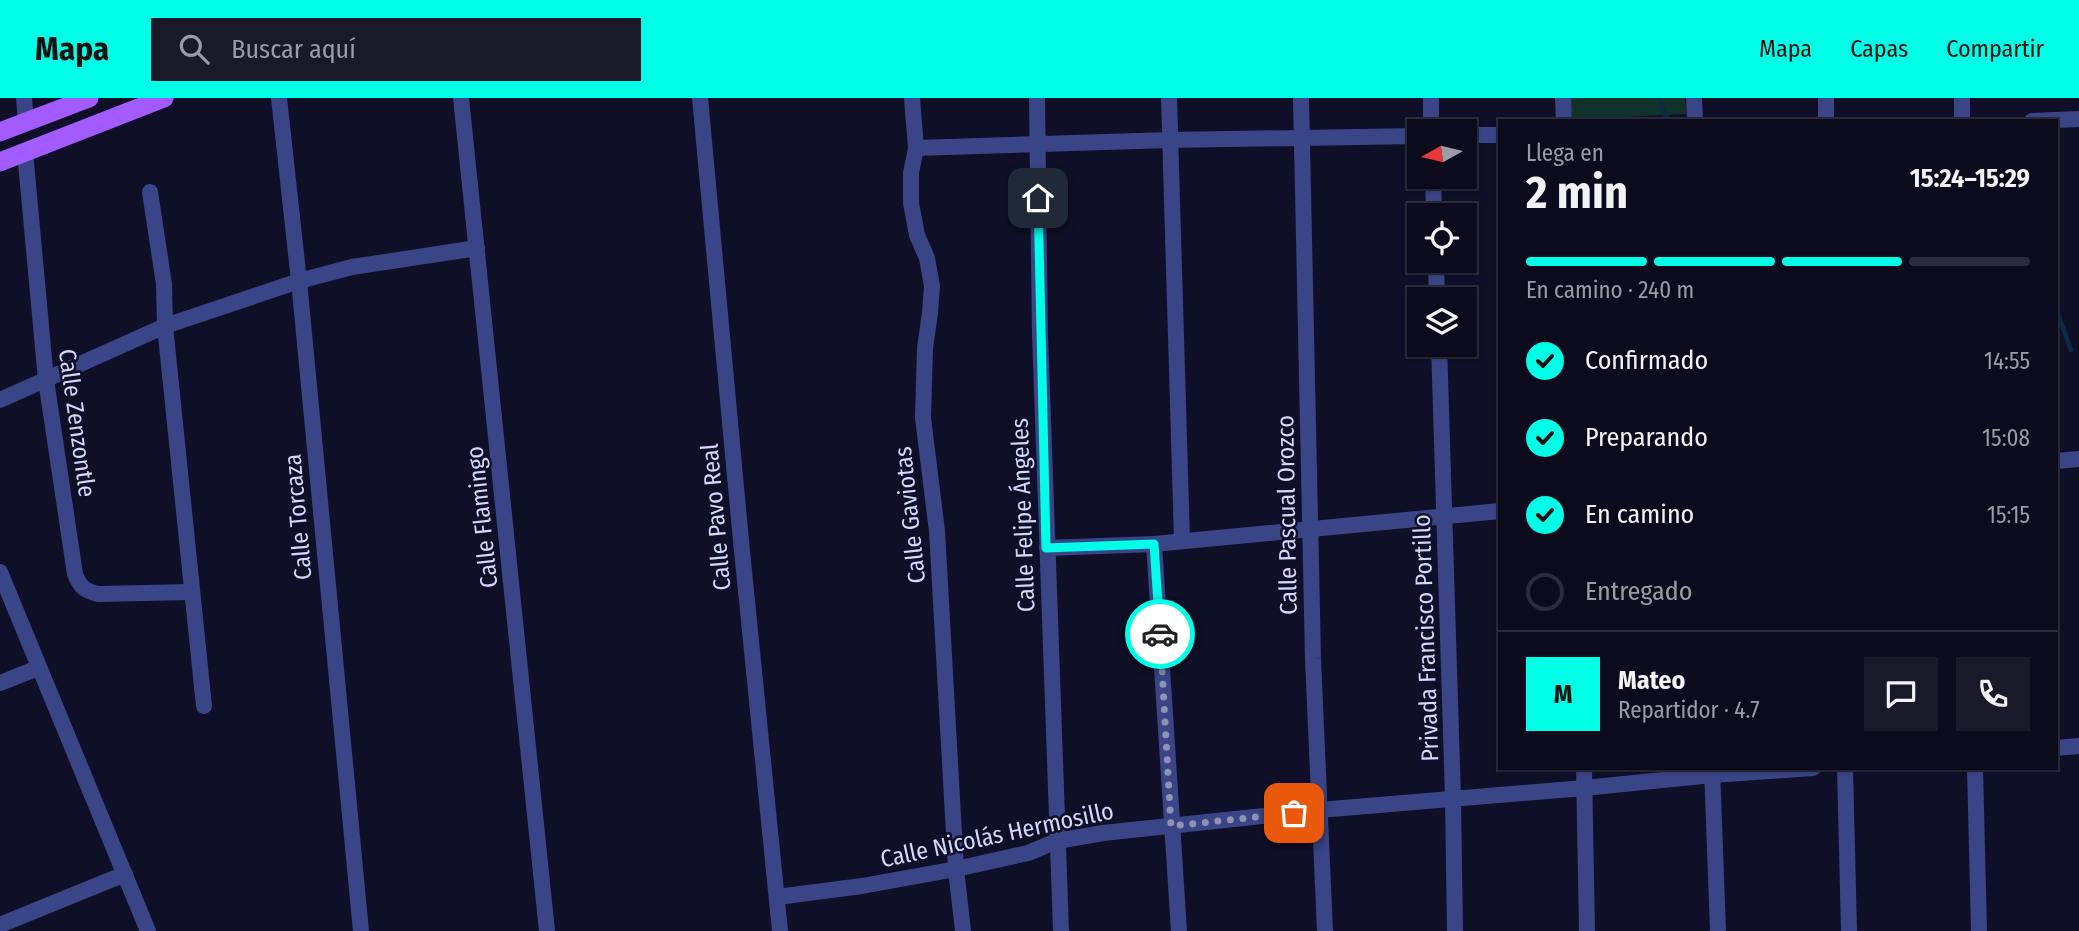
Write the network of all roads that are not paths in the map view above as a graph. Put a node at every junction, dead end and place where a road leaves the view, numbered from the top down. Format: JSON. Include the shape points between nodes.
{"nodes":[{"id":1,"x":24,"y":98,"type":"edge"},
{"id":2,"x":89,"y":98,"type":"edge"},
{"id":3,"x":164,"y":98,"type":"edge"},
{"id":4,"x":279,"y":98,"type":"edge"},
{"id":5,"x":461,"y":98,"type":"edge"},
{"id":6,"x":700,"y":98,"type":"edge"},
{"id":7,"x":912,"y":98,"type":"edge"},
{"id":8,"x":1037,"y":98,"type":"edge"},
{"id":9,"x":1169,"y":98,"type":"edge"},
{"id":10,"x":1301,"y":98,"type":"edge"},
{"id":11,"x":1431,"y":98,"type":"edge"},
{"id":12,"x":1563,"y":98,"type":"edge"},
{"id":13,"x":1694,"y":98,"type":"edge"},
{"id":14,"x":1826,"y":98,"type":"edge"},
{"id":15,"x":1962,"y":98,"type":"edge"},
{"id":16,"x":1431,"y":119,"type":"edge"},
{"id":17,"x":1564,"y":119,"type":"edge"},
{"id":18,"x":1695,"y":119,"type":"edge"},
{"id":19,"x":1826,"y":119,"type":"edge"},
{"id":20,"x":1962,"y":119,"type":"edge"},
{"id":21,"x":2079,"y":119,"type":"edge"},
{"id":22,"x":2058,"y":120,"type":"edge"},
{"id":23,"x":26,"y":122,"type":"junction"},
{"id":24,"x":0,"y":132,"type":"edge"},
{"id":25,"x":1477,"y":135,"type":"edge"},
{"id":26,"x":1498,"y":135,"type":"edge"},
{"id":27,"x":1407,"y":136,"type":"edge"},
{"id":28,"x":1302,"y":137,"type":"junction"},
{"id":29,"x":1170,"y":140,"type":"junction"},
{"id":30,"x":1037,"y":144,"type":"junction"},
{"id":31,"x":916,"y":148,"type":"junction"},
{"id":32,"x":25,"y":152,"type":"junction"},
{"id":33,"x":0,"y":162,"type":"edge"},
{"id":34,"x":150,"y":192,"type":"dead end"},
{"id":35,"x":477,"y":248,"type":"junction"},
{"id":36,"x":299,"y":281,"type":"junction"},
{"id":37,"x":165,"y":326,"type":"junction"},
{"id":38,"x":1439,"y":357,"type":"edge"},
{"id":39,"x":46,"y":380,"type":"junction"},
{"id":40,"x":0,"y":400,"type":"edge"},
{"id":41,"x":2079,"y":459,"type":"edge"},
{"id":42,"x":2058,"y":461,"type":"edge"},
{"id":43,"x":1498,"y":511,"type":"edge"},
{"id":44,"x":1445,"y":515,"type":"junction"},
{"id":45,"x":1309,"y":529,"type":"junction"},
{"id":46,"x":1182,"y":541,"type":"junction"},
{"id":47,"x":1154,"y":544,"type":"junction"},
{"id":48,"x":1046,"y":548,"type":"junction"},
{"id":49,"x":0,"y":572,"type":"edge"},
{"id":50,"x":191,"y":592,"type":"junction"},
{"id":51,"x":38,"y":668,"type":"junction"},
{"id":52,"x":0,"y":683,"type":"edge"},
{"id":53,"x":204,"y":706,"type":"dead end"},
{"id":54,"x":2079,"y":746,"type":"edge"},
{"id":55,"x":2058,"y":748,"type":"edge"},
{"id":56,"x":1584,"y":770,"type":"edge"},
{"id":57,"x":1746,"y":770,"type":"edge"},
{"id":58,"x":1845,"y":770,"type":"edge"},
{"id":59,"x":1975,"y":770,"type":"edge"},
{"id":60,"x":1712,"y":771,"type":"edge"},
{"id":61,"x":1584,"y":788,"type":"junction"},
{"id":62,"x":1453,"y":798,"type":"junction"},
{"id":63,"x":1319,"y":810,"type":"junction"},
{"id":64,"x":1171,"y":826,"type":"junction"},
{"id":65,"x":1058,"y":841,"type":"junction"},
{"id":66,"x":956,"y":869,"type":"junction"},
{"id":67,"x":125,"y":874,"type":"junction"},
{"id":68,"x":777,"y":897,"type":"junction"},
{"id":69,"x":0,"y":925,"type":"edge"},
{"id":70,"x":148,"y":931,"type":"edge"},
{"id":71,"x":361,"y":931,"type":"edge"},
{"id":72,"x":547,"y":931,"type":"edge"},
{"id":73,"x":780,"y":931,"type":"edge"},
{"id":74,"x":963,"y":931,"type":"edge"},
{"id":75,"x":1061,"y":931,"type":"edge"},
{"id":76,"x":1179,"y":931,"type":"edge"},
{"id":77,"x":1325,"y":931,"type":"edge"},
{"id":78,"x":1455,"y":931,"type":"edge"},
{"id":79,"x":1587,"y":931,"type":"edge"},
{"id":80,"x":1718,"y":931,"type":"edge"},
{"id":81,"x":1849,"y":931,"type":"edge"},
{"id":82,"x":1979,"y":931,"type":"edge"}],
"edges":[{"from":1,"to":23,"type":"street"},
{"from":2,"to":23,"type":"main road"},
{"from":3,"to":32,"type":"main road"},
{"from":4,"to":36,"type":"street","name":"Calle Torcaza"},
{"from":5,"to":35,"type":"street","name":"Calle Flamingo"},
{"from":6,"to":68,"type":"street","name":"Calle Pavo Real"},
{"from":7,"to":31,"type":"street","name":"Calle Gaviotas"},
{"from":8,"to":30,"type":"street","name":"Calle Felipe Ángeles"},
{"from":9,"to":29,"type":"street"},
{"from":10,"to":28,"type":"street","name":"Calle Pascual Orozco"},
{"from":11,"to":16,"type":"street"},
{"from":12,"to":17,"type":"street"},
{"from":13,"to":18,"type":"street"},
{"from":14,"to":19,"type":"street"},
{"from":15,"to":20,"type":"street"},
{"from":21,"to":22,"type":"street"},
{"from":23,"to":24,"type":"main road"},
{"from":25,"to":26,"type":"street"},
{"from":27,"to":28,"type":"street"},
{"from":28,"to":29,"type":"street"},
{"from":28,"to":45,"type":"street","name":"Calle Pascual Orozco"},
{"from":29,"to":30,"type":"street"},
{"from":29,"to":46,"type":"street"},
{"from":30,"to":31,"type":"street"},
{"from":30,"to":48,"type":"street","name":"Calle Felipe Ángeles"},
{"from":31,"to":66,"type":"street","name":"Calle Gaviotas","via":[[911,203],[932,286],[923,418],[937,531]]},
{"from":32,"to":33,"type":"main road"},
{"from":32,"to":39,"type":"street","name":"Calle Zenzontle"},
{"from":34,"to":37,"type":"street","via":[[164,284]]},
{"from":35,"to":36,"type":"street","via":[[352,267]]},
{"from":35,"to":72,"type":"street","name":"Calle Flamingo"},
{"from":36,"to":37,"type":"street"},
{"from":36,"to":71,"type":"street","name":"Calle Torcaza"},
{"from":37,"to":39,"type":"street"},
{"from":37,"to":50,"type":"street"},
{"from":38,"to":44,"type":"street","name":"Privada Francisco Portillo"},
{"from":39,"to":40,"type":"street"},
{"from":39,"to":50,"type":"street","name":"Calle Zenzontle","via":[[79,584],[99,594]]},
{"from":41,"to":42,"type":"street"},
{"from":43,"to":44,"type":"street"},
{"from":44,"to":45,"type":"street"},
{"from":44,"to":62,"type":"street","name":"Privada Francisco Portillo"},
{"from":45,"to":46,"type":"street"},
{"from":45,"to":63,"type":"street","name":"Calle Pascual Orozco"},
{"from":46,"to":47,"type":"street"},
{"from":47,"to":48,"type":"street"},
{"from":47,"to":64,"type":"street"},
{"from":48,"to":65,"type":"street","name":"Calle Felipe Ángeles"},
{"from":49,"to":51,"type":"street"},
{"from":50,"to":53,"type":"street"},
{"from":51,"to":52,"type":"street"},
{"from":51,"to":67,"type":"street"},
{"from":54,"to":55,"type":"street"},
{"from":56,"to":61,"type":"street"},
{"from":57,"to":60,"type":"street","name":"Calle Nicolás Hermosillo"},
{"from":58,"to":81,"type":"street"},
{"from":59,"to":82,"type":"street"},
{"from":60,"to":61,"type":"street","name":"Calle Nicolás Hermosillo"},
{"from":60,"to":80,"type":"street"},
{"from":61,"to":62,"type":"street","name":"Calle Nicolás Hermosillo"},
{"from":61,"to":79,"type":"street"},
{"from":62,"to":63,"type":"street","name":"Calle Nicolás Hermosillo"},
{"from":62,"to":78,"type":"street","name":"Privada Francisco Portillo"},
{"from":63,"to":64,"type":"street","name":"Calle Nicolás Hermosillo"},
{"from":63,"to":77,"type":"street","name":"Calle Pascual Orozco"},
{"from":64,"to":65,"type":"street","name":"Calle Nicolás Hermosillo"},
{"from":64,"to":76,"type":"street"},
{"from":65,"to":66,"type":"street","name":"Calle Nicolás Hermosillo","via":[[1028,853]]},
{"from":65,"to":75,"type":"street","name":"Calle Felipe Ángeles"},
{"from":66,"to":68,"type":"street","name":"Calle Nicolás Hermosillo"},
{"from":66,"to":74,"type":"street","name":"Calle Gaviotas"},
{"from":67,"to":69,"type":"street"},
{"from":67,"to":70,"type":"street"},
{"from":68,"to":73,"type":"street","name":"Calle Pavo Real"}]}
